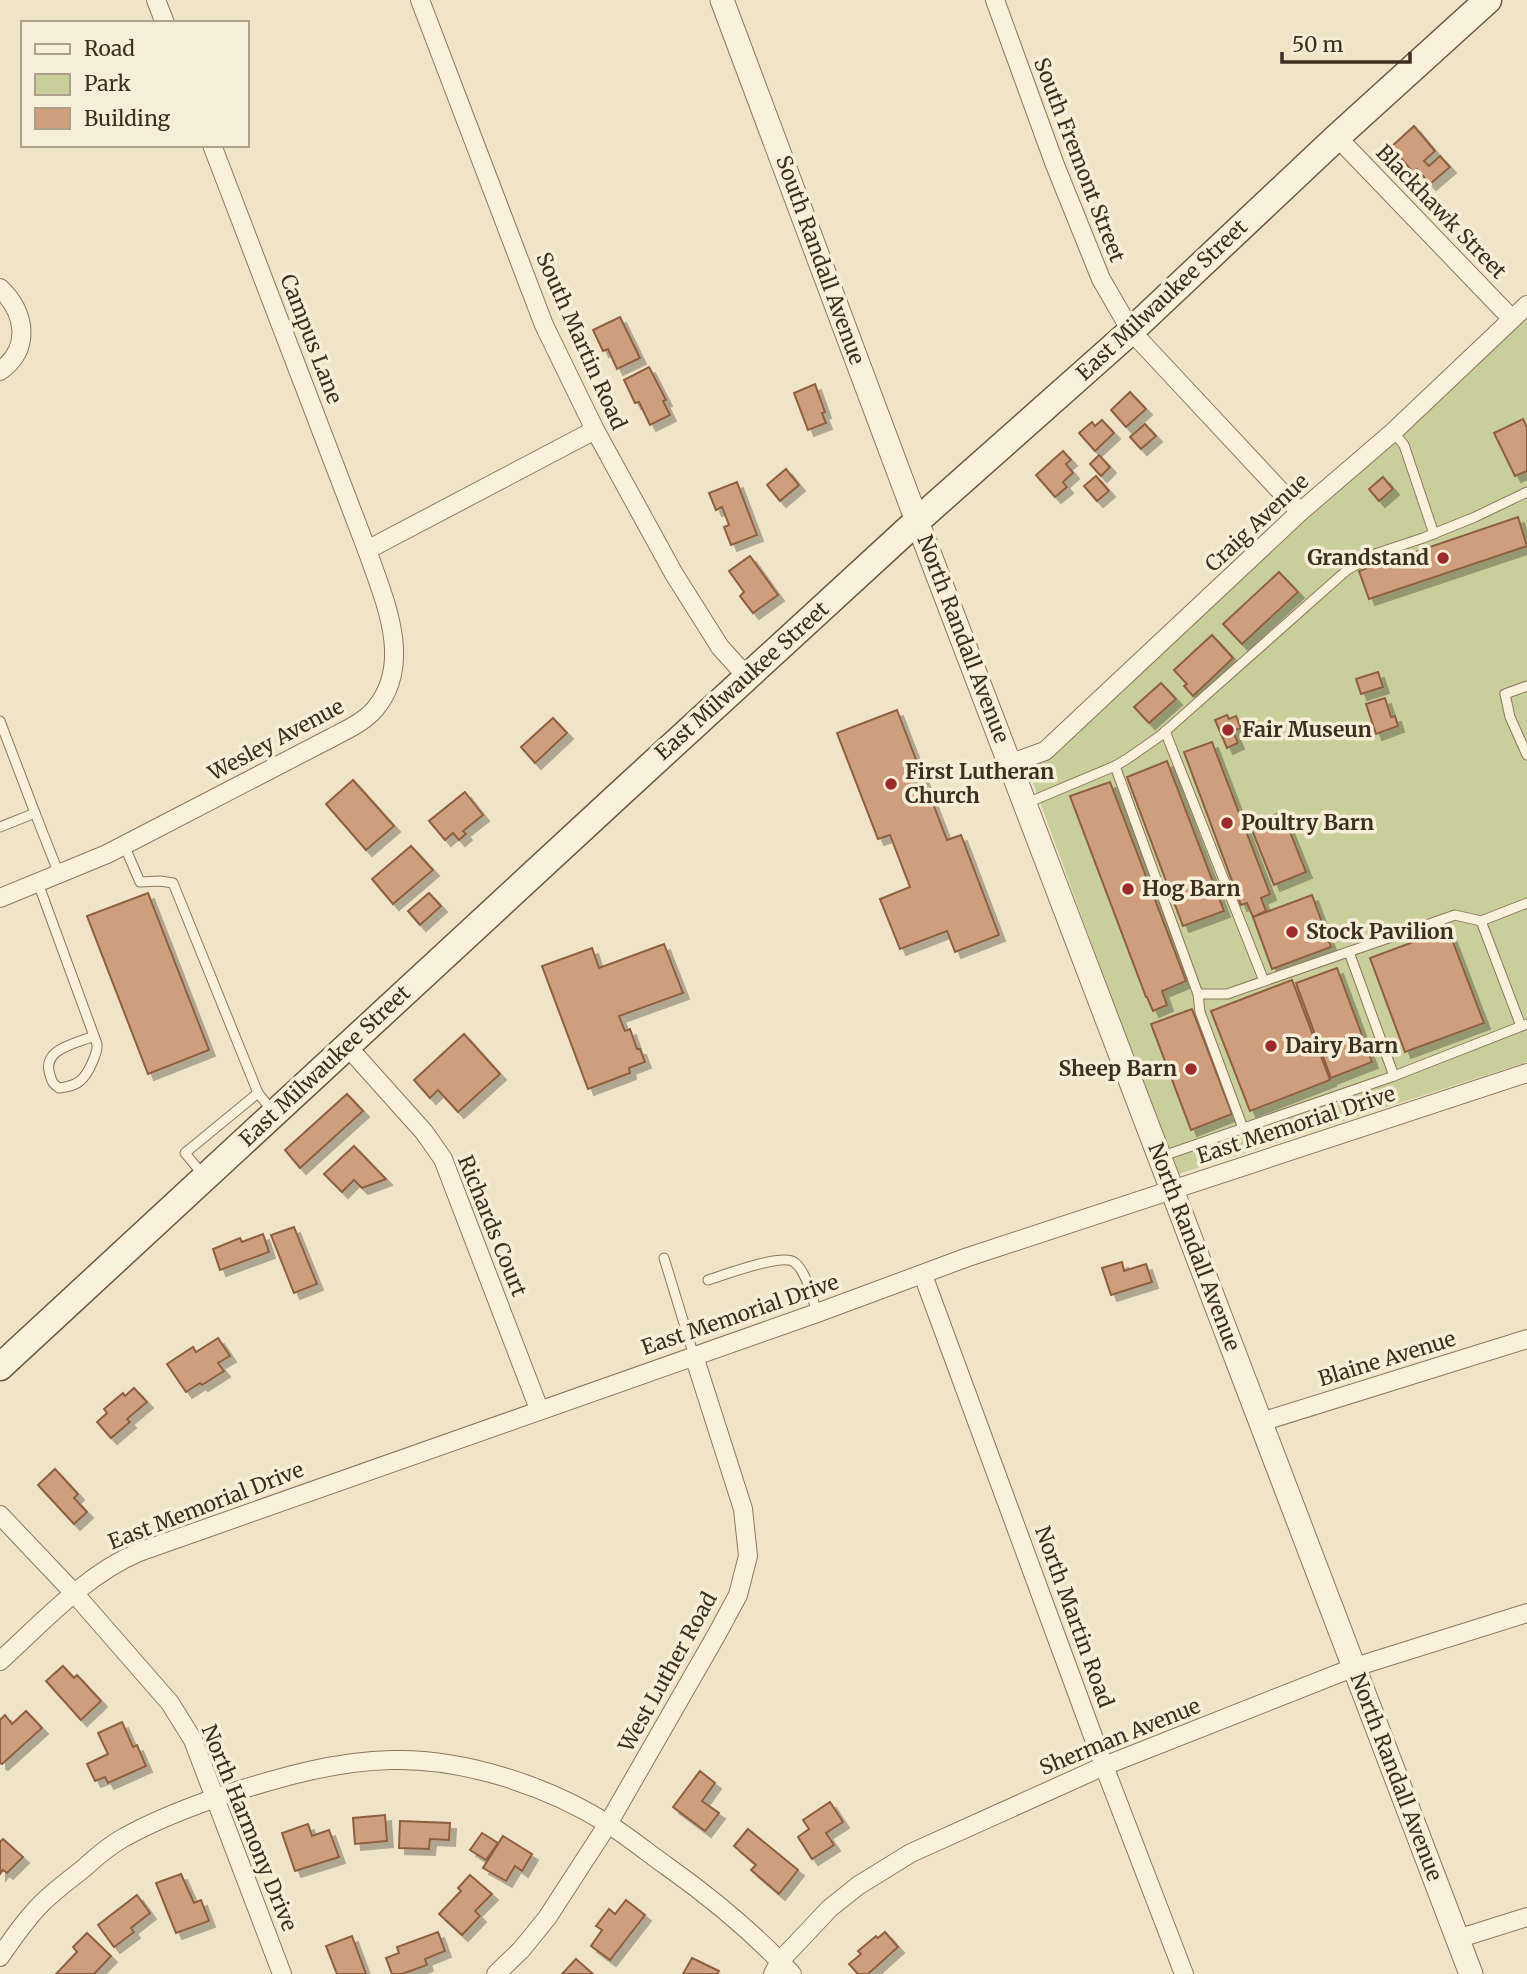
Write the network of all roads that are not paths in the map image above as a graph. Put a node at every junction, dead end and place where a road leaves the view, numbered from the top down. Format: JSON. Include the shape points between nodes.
{"nodes":[{"id":1,"x":156,"y":0,"type":"edge"},
{"id":2,"x":420,"y":0,"type":"edge"},
{"id":3,"x":722,"y":0,"type":"edge"},
{"id":4,"x":997,"y":0,"type":"edge"},
{"id":5,"x":1488,"y":0,"type":"edge"},
{"id":6,"x":163,"y":21,"type":"edge"},
{"id":7,"x":1338,"y":137,"type":"junction"},
{"id":8,"x":213,"y":147,"type":"edge"},
{"id":9,"x":0,"y":288,"type":"edge"},
{"id":10,"x":1527,"y":305,"type":"edge"},
{"id":11,"x":1513,"y":319,"type":"junction"},
{"id":12,"x":1131,"y":331,"type":"junction"},
{"id":13,"x":0,"y":371,"type":"edge"},
{"id":14,"x":595,"y":430,"type":"junction"},
{"id":15,"x":1393,"y":432,"type":"junction"},
{"id":16,"x":1524,"y":493,"type":"edge"},
{"id":17,"x":1527,"y":504,"type":"edge"},
{"id":18,"x":1300,"y":512,"type":"junction"},
{"id":19,"x":917,"y":521,"type":"junction"},
{"id":20,"x":1434,"y":534,"type":"junction"},
{"id":21,"x":367,"y":550,"type":"junction"},
{"id":22,"x":747,"y":677,"type":"junction"},
{"id":23,"x":1527,"y":686,"type":"edge"},
{"id":24,"x":0,"y":720,"type":"edge"},
{"id":25,"x":1166,"y":731,"type":"junction"},
{"id":26,"x":1527,"y":755,"type":"edge"},
{"id":27,"x":1010,"y":763,"type":"junction"},
{"id":28,"x":1115,"y":766,"type":"junction"},
{"id":29,"x":1026,"y":803,"type":"junction"},
{"id":30,"x":35,"y":813,"type":"junction"},
{"id":31,"x":0,"y":827,"type":"edge"},
{"id":32,"x":124,"y":845,"type":"junction"},
{"id":33,"x":59,"y":874,"type":"junction"},
{"id":34,"x":38,"y":883,"type":"junction"},
{"id":35,"x":0,"y":898,"type":"edge"},
{"id":36,"x":1527,"y":903,"type":"edge"},
{"id":37,"x":1481,"y":921,"type":"junction"},
{"id":38,"x":1349,"y":952,"type":"junction"},
{"id":39,"x":1264,"y":981,"type":"junction"},
{"id":40,"x":1198,"y":994,"type":"junction"},
{"id":41,"x":1524,"y":1025,"type":"edge"},
{"id":42,"x":94,"y":1036,"type":"junction"},
{"id":43,"x":347,"y":1046,"type":"junction"},
{"id":44,"x":1527,"y":1073,"type":"edge"},
{"id":45,"x":1394,"y":1076,"type":"junction"},
{"id":46,"x":266,"y":1103,"type":"junction"},
{"id":47,"x":1243,"y":1128,"type":"junction"},
{"id":48,"x":1159,"y":1157,"type":"junction"},
{"id":49,"x":1171,"y":1190,"type":"junction"},
{"id":50,"x":664,"y":1258,"type":"dead end"},
{"id":51,"x":923,"y":1275,"type":"junction"},
{"id":52,"x":708,"y":1280,"type":"dead end"},
{"id":53,"x":817,"y":1313,"type":"junction"},
{"id":54,"x":1527,"y":1339,"type":"edge"},
{"id":55,"x":694,"y":1356,"type":"junction"},
{"id":56,"x":0,"y":1367,"type":"edge"},
{"id":57,"x":539,"y":1409,"type":"junction"},
{"id":58,"x":1261,"y":1422,"type":"junction"},
{"id":59,"x":0,"y":1515,"type":"edge"},
{"id":60,"x":75,"y":1594,"type":"junction"},
{"id":61,"x":1527,"y":1613,"type":"edge"},
{"id":62,"x":0,"y":1661,"type":"edge"},
{"id":63,"x":1355,"y":1667,"type":"junction"},
{"id":64,"x":1104,"y":1766,"type":"junction"},
{"id":65,"x":216,"y":1798,"type":"junction"},
{"id":66,"x":608,"y":1824,"type":"junction"},
{"id":67,"x":1527,"y":1917,"type":"edge"},
{"id":68,"x":1457,"y":1939,"type":"junction"},
{"id":69,"x":0,"y":1957,"type":"edge"},
{"id":70,"x":782,"y":1970,"type":"edge"},
{"id":71,"x":282,"y":1974,"type":"edge"},
{"id":72,"x":496,"y":1974,"type":"edge"},
{"id":73,"x":1184,"y":1974,"type":"edge"},
{"id":74,"x":1471,"y":1974,"type":"edge"}],
"edges":[{"from":1,"to":6,"type":"street"},
{"from":2,"to":14,"type":"street","name":"South Martin Road","via":[[544,325]]},
{"from":3,"to":19,"type":"street","name":"South Randall Avenue"},
{"from":4,"to":12,"type":"street","name":"South Fremont Street","via":[[1101,279]]},
{"from":5,"to":7,"type":"main road","name":"East Milwaukee Street"},
{"from":7,"to":11,"type":"street","name":"Blackhawk Street"},
{"from":7,"to":12,"type":"main road","name":"East Milwaukee Street"},
{"from":8,"to":21,"type":"street","name":"Campus Lane"},
{"from":9,"to":13,"type":"street","via":[[23,328],[15,354]]},
{"from":10,"to":11,"type":"street","name":"Craig Avenue"},
{"from":11,"to":15,"type":"street","name":"Craig Avenue"},
{"from":12,"to":18,"type":"street","name":"South Fremont Street"},
{"from":12,"to":19,"type":"main road","name":"East Milwaukee Street"},
{"from":14,"to":21,"type":"street"},
{"from":14,"to":22,"type":"street","name":"South Martin Road","via":[[674,574],[720,647]]},
{"from":15,"to":18,"type":"street","name":"Craig Avenue"},
{"from":15,"to":20,"type":"lane","via":[[1404,445]]},
{"from":16,"to":17,"type":"lane"},
{"from":16,"to":20,"type":"lane"},
{"from":18,"to":27,"type":"street","name":"Craig Avenue","via":[[1045,751]]},
{"from":19,"to":22,"type":"main road","name":"East Milwaukee Street"},
{"from":19,"to":27,"type":"street","name":"North Randall Avenue"},
{"from":20,"to":25,"type":"lane","via":[[1375,554],[1347,570]]},
{"from":21,"to":32,"type":"street","name":"Wesley Avenue","via":[[385,601],[396,657],[389,685],[376,708],[359,723]]},
{"from":22,"to":43,"type":"main road","name":"East Milwaukee Street"},
{"from":23,"to":26,"type":"lane","via":[[1505,694]]},
{"from":24,"to":30,"type":"lane"},
{"from":25,"to":28,"type":"lane"},
{"from":25,"to":39,"type":"lane"},
{"from":27,"to":29,"type":"street","name":"North Randall Avenue"},
{"from":28,"to":29,"type":"lane"},
{"from":28,"to":40,"type":"lane"},
{"from":29,"to":48,"type":"street","name":"North Randall Avenue"},
{"from":30,"to":31,"type":"lane"},
{"from":30,"to":33,"type":"lane"},
{"from":32,"to":33,"type":"street","name":"Wesley Avenue"},
{"from":32,"to":46,"type":"lane","via":[[140,882],[173,883]]},
{"from":33,"to":34,"type":"street","name":"Wesley Avenue"},
{"from":34,"to":35,"type":"street","name":"Wesley Avenue"},
{"from":34,"to":42,"type":"lane"},
{"from":36,"to":37,"type":"lane"},
{"from":37,"to":38,"type":"lane","via":[[1455,915]]},
{"from":37,"to":41,"type":"lane"},
{"from":38,"to":39,"type":"lane"},
{"from":38,"to":45,"type":"lane"},
{"from":39,"to":40,"type":"lane","via":[[1227,994]]},
{"from":40,"to":47,"type":"lane","via":[[1200,1012]]},
{"from":41,"to":45,"type":"lane"},
{"from":42,"to":42,"type":"lane","via":[[98,1052],[81,1080],[59,1088],[52,1083],[49,1058]]},
{"from":43,"to":46,"type":"main road","name":"East Milwaukee Street"},
{"from":43,"to":57,"type":"street","name":"Richards Court","via":[[443,1159]]},
{"from":44,"to":49,"type":"street","name":"East Memorial Drive"},
{"from":45,"to":47,"type":"lane"},
{"from":46,"to":56,"type":"main road","name":"East Milwaukee Street","via":[[205,1177]]},
{"from":47,"to":48,"type":"lane"},
{"from":48,"to":49,"type":"street","name":"North Randall Avenue"},
{"from":49,"to":51,"type":"street","name":"East Memorial Drive"},
{"from":49,"to":58,"type":"street","name":"North Randall Avenue"},
{"from":50,"to":55,"type":"lane"},
{"from":51,"to":53,"type":"street","name":"East Memorial Drive"},
{"from":51,"to":64,"type":"street","name":"North Martin Road"},
{"from":52,"to":53,"type":"lane","via":[[781,1258],[794,1262],[803,1274]]},
{"from":53,"to":55,"type":"street","name":"East Memorial Drive"},
{"from":54,"to":58,"type":"street","name":"Blaine Avenue"},
{"from":55,"to":57,"type":"street","name":"East Memorial Drive"},
{"from":55,"to":66,"type":"street","name":"West Luther Road","via":[[743,1509],[748,1556],[733,1605]]},
{"from":57,"to":60,"type":"street","name":"East Memorial Drive","via":[[139,1552],[101,1572]]},
{"from":58,"to":63,"type":"street","name":"North Randall Avenue"},
{"from":59,"to":60,"type":"street","name":"North Harmony Drive"},
{"from":60,"to":62,"type":"street","name":"East Memorial Drive"},
{"from":60,"to":65,"type":"street","name":"North Harmony Drive","via":[[170,1703],[193,1740]]},
{"from":61,"to":63,"type":"street","name":"Sherman Avenue"},
{"from":63,"to":64,"type":"street","name":"Sherman Avenue"},
{"from":63,"to":68,"type":"street","name":"North Randall Avenue"},
{"from":64,"to":70,"type":"street","name":"Sherman Avenue","via":[[886,1866],[830,1908]]},
{"from":64,"to":73,"type":"street","name":"North Martin Road"},
{"from":65,"to":66,"type":"street","via":[[336,1765],[434,1762],[538,1788]]},
{"from":65,"to":69,"type":"street","via":[[164,1817],[96,1857],[42,1902]]},
{"from":65,"to":71,"type":"street","name":"North Harmony Drive"},
{"from":66,"to":70,"type":"street","via":[[731,1915]]},
{"from":66,"to":72,"type":"street","name":"West Luther Road","via":[[547,1918]]},
{"from":67,"to":68,"type":"street"},
{"from":68,"to":74,"type":"street","name":"North Randall Avenue"}]}
